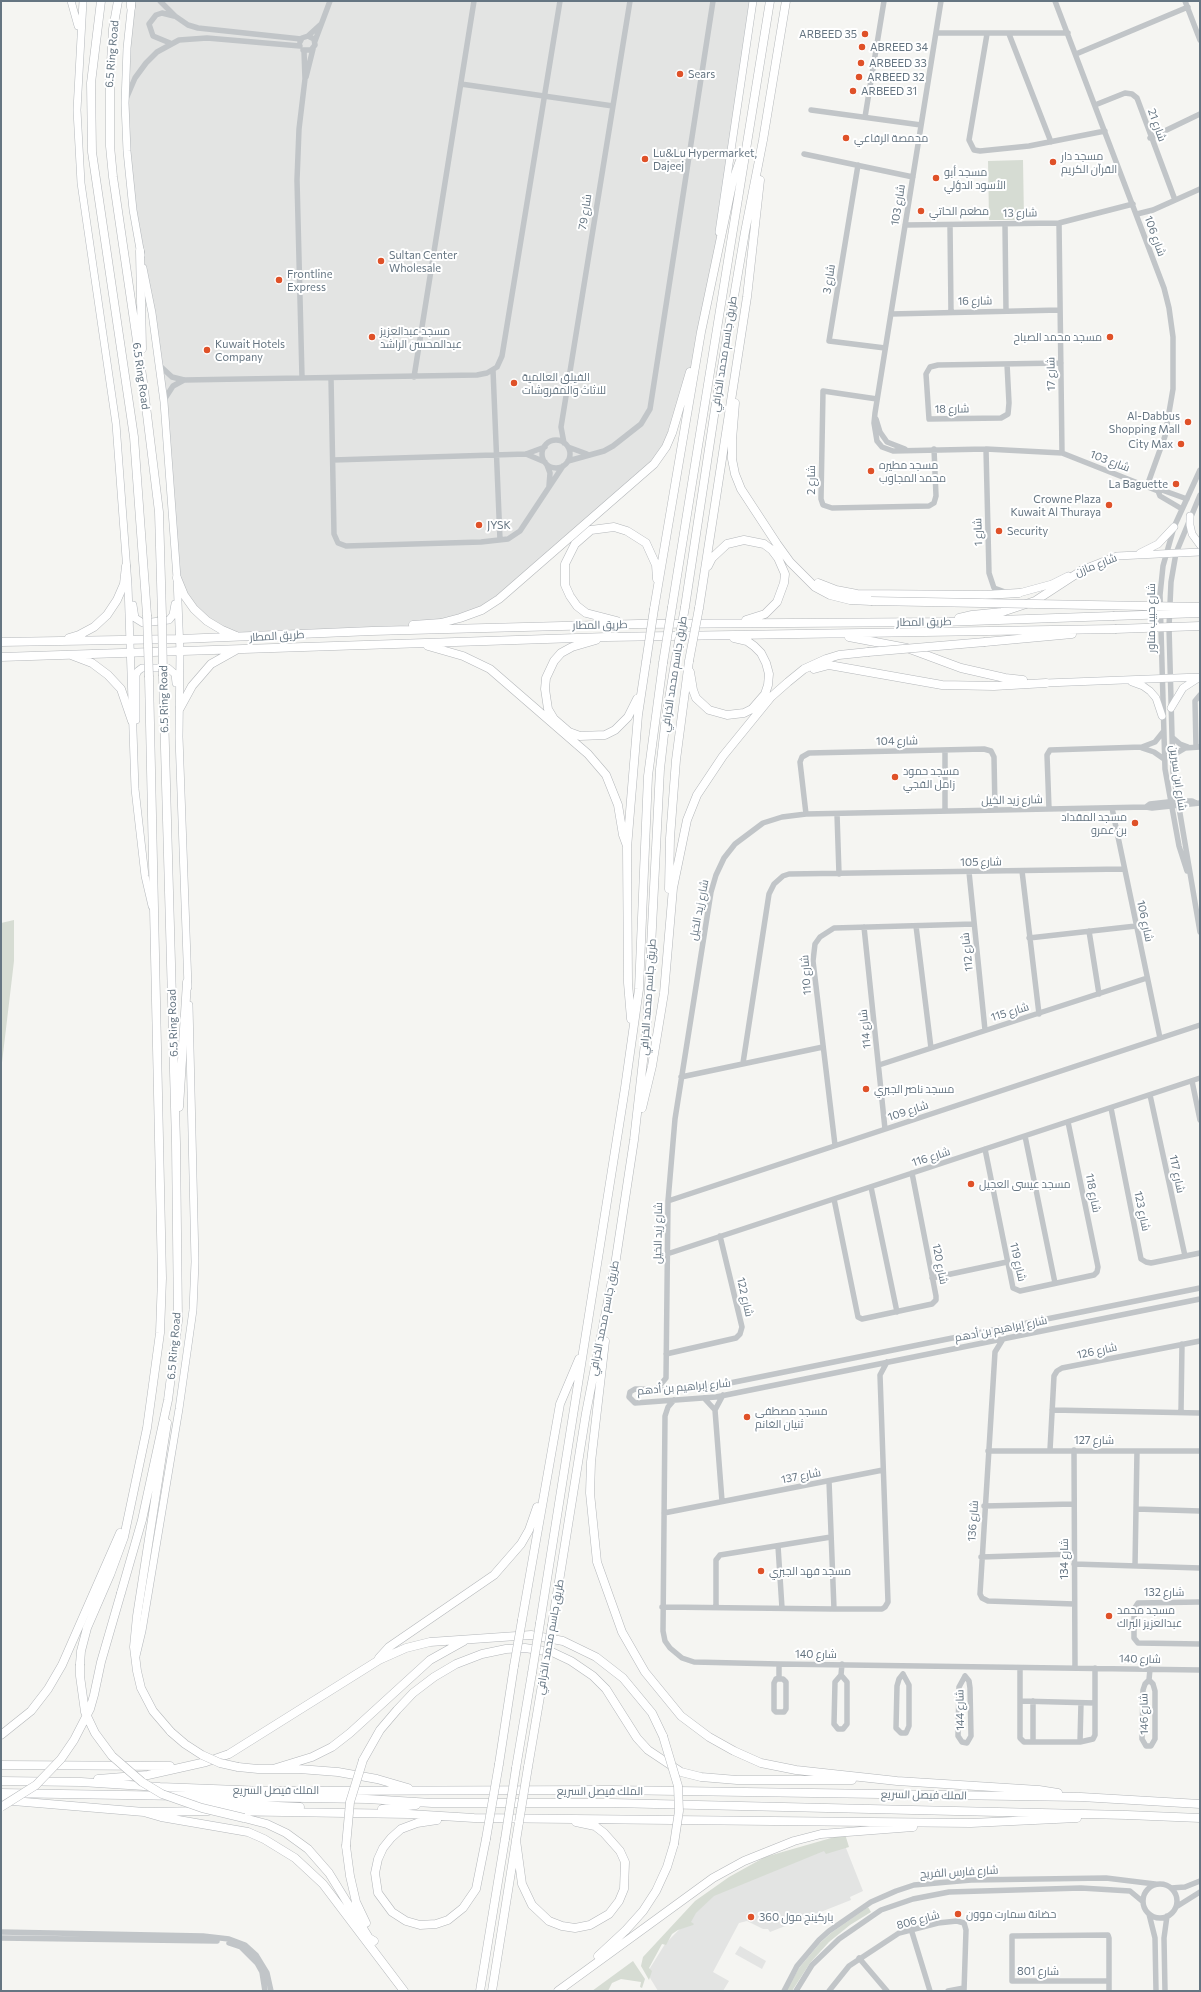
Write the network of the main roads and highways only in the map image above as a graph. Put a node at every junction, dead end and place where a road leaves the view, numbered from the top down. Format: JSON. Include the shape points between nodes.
{"nodes":[{"id":1,"x":71,"y":1,"type":"edge"},
{"id":2,"x":83,"y":1,"type":"edge"},
{"id":3,"x":100,"y":1,"type":"edge"},
{"id":4,"x":118,"y":1,"type":"edge"},
{"id":5,"x":753,"y":1,"type":"edge"},
{"id":6,"x":770,"y":1,"type":"edge"},
{"id":7,"x":787,"y":1,"type":"edge"},
{"id":8,"x":131,"y":3,"type":"edge"},
{"id":9,"x":80,"y":36,"type":"junction"},
{"id":10,"x":749,"y":134,"type":"junction"},
{"id":11,"x":763,"y":140,"type":"junction"},
{"id":12,"x":140,"y":251,"type":"junction"},
{"id":13,"x":713,"y":274,"type":"junction"},
{"id":14,"x":701,"y":332,"type":"junction"},
{"id":15,"x":737,"y":368,"type":"junction"},
{"id":16,"x":143,"y":382,"type":"junction"},
{"id":17,"x":1190,"y":516,"type":"road end"},
{"id":18,"x":1174,"y":527,"type":"road end"},
{"id":19,"x":125,"y":545,"type":"junction"},
{"id":20,"x":1200,"y":545,"type":"edge"},
{"id":21,"x":175,"y":548,"type":"junction"},
{"id":22,"x":1200,"y":552,"type":"edge"},
{"id":23,"x":1137,"y":555,"type":"junction"},
{"id":24,"x":790,"y":562,"type":"junction"},
{"id":25,"x":126,"y":566,"type":"junction"},
{"id":26,"x":1084,"y":569,"type":"junction"},
{"id":27,"x":706,"y":570,"type":"junction"},
{"id":28,"x":177,"y":578,"type":"junction"},
{"id":29,"x":1020,"y":593,"type":"joint"},
{"id":30,"x":657,"y":597,"type":"junction"},
{"id":31,"x":1200,"y":607,"type":"edge"},
{"id":32,"x":1200,"y":613,"type":"edge"},
{"id":33,"x":942,"y":622,"type":"junction"},
{"id":34,"x":735,"y":623,"type":"junction"},
{"id":35,"x":638,"y":624,"type":"junction"},
{"id":36,"x":1200,"y":626,"type":"edge"},
{"id":37,"x":1115,"y":629,"type":"junction"},
{"id":38,"x":372,"y":631,"type":"junction"},
{"id":39,"x":823,"y":634,"type":"junction"},
{"id":40,"x":713,"y":635,"type":"junction"},
{"id":41,"x":241,"y":637,"type":"junction"},
{"id":42,"x":607,"y":637,"type":"junction"},
{"id":43,"x":180,"y":639,"type":"junction"},
{"id":44,"x":129,"y":640,"type":"junction"},
{"id":45,"x":59,"y":641,"type":"junction"},
{"id":46,"x":1,"y":642,"type":"edge"},
{"id":47,"x":419,"y":643,"type":"junction"},
{"id":48,"x":238,"y":649,"type":"junction"},
{"id":49,"x":180,"y":651,"type":"junction"},
{"id":50,"x":129,"y":652,"type":"junction"},
{"id":51,"x":67,"y":653,"type":"junction"},
{"id":52,"x":1,"y":657,"type":"edge"},
{"id":53,"x":689,"y":662,"type":"junction"},
{"id":54,"x":1200,"y":677,"type":"edge"},
{"id":55,"x":1122,"y":681,"type":"junction"},
{"id":56,"x":788,"y":682,"type":"junction"},
{"id":57,"x":1046,"y":683,"type":"junction"},
{"id":58,"x":642,"y":687,"type":"junction"},
{"id":59,"x":180,"y":708,"type":"junction"},
{"id":60,"x":1171,"y":708,"type":"road end"},
{"id":61,"x":1162,"y":716,"type":"road end"},
{"id":62,"x":132,"y":721,"type":"junction"},
{"id":63,"x":133,"y":734,"type":"junction"},
{"id":64,"x":179,"y":737,"type":"junction"},
{"id":65,"x":628,"y":848,"type":"junction"},
{"id":66,"x":154,"y":914,"type":"junction"},
{"id":67,"x":668,"y":944,"type":"junction"},
{"id":68,"x":187,"y":982,"type":"junction"},
{"id":69,"x":633,"y":1033,"type":"junction"},
{"id":70,"x":634,"y":1140,"type":"junction"},
{"id":71,"x":176,"y":1143,"type":"junction"},
{"id":72,"x":615,"y":1264,"type":"junction"},
{"id":73,"x":584,"y":1347,"type":"junction"},
{"id":74,"x":168,"y":1400,"type":"junction"},
{"id":75,"x":545,"y":1485,"type":"junction"},
{"id":76,"x":129,"y":1514,"type":"junction"},
{"id":77,"x":467,"y":1640,"type":"junction"},
{"id":78,"x":135,"y":1660,"type":"junction"},
{"id":79,"x":379,"y":1660,"type":"junction"},
{"id":80,"x":1,"y":1735,"type":"edge"},
{"id":81,"x":1,"y":1765,"type":"edge"},
{"id":82,"x":183,"y":1766,"type":"junction"},
{"id":83,"x":272,"y":1769,"type":"junction"},
{"id":84,"x":1,"y":1780,"type":"edge"},
{"id":85,"x":897,"y":1781,"type":"junction"},
{"id":86,"x":81,"y":1782,"type":"junction"},
{"id":87,"x":412,"y":1790,"type":"junction"},
{"id":88,"x":1,"y":1794,"type":"edge"},
{"id":89,"x":1081,"y":1798,"type":"junction"},
{"id":90,"x":1,"y":1800,"type":"edge"},
{"id":91,"x":186,"y":1802,"type":"junction"},
{"id":92,"x":432,"y":1803,"type":"junction"},
{"id":93,"x":1200,"y":1804,"type":"edge"},
{"id":94,"x":1,"y":1807,"type":"edge"},
{"id":95,"x":144,"y":1812,"type":"junction"},
{"id":96,"x":1128,"y":1815,"type":"junction"},
{"id":97,"x":460,"y":1817,"type":"junction"},
{"id":98,"x":547,"y":1818,"type":"junction"},
{"id":99,"x":1200,"y":1818,"type":"edge"},
{"id":100,"x":971,"y":1823,"type":"junction"},
{"id":101,"x":516,"y":1840,"type":"junction"},
{"id":102,"x":374,"y":1941,"type":"junction"},
{"id":103,"x":572,"y":1980,"type":"junction"},
{"id":104,"x":405,"y":1991,"type":"edge"},
{"id":105,"x":480,"y":1991,"type":"edge"},
{"id":106,"x":492,"y":1991,"type":"edge"},
{"id":107,"x":558,"y":1991,"type":"edge"}],
"edges":[{"from":1,"to":9,"type":"main road"},
{"from":2,"to":9,"type":"main road"},
{"from":3,"to":66,"type":"highway","name":"6.5 Ring Road","bridge":true,"via":[[91,83],[92,152],[134,437],[147,615]]},
{"from":4,"to":16,"type":"highway","name":"6.5 Ring Road","via":[[113,29],[110,80],[112,177]]},
{"from":5,"to":13,"type":"main road"},
{"from":6,"to":10,"type":"highway","name":"طريق جاسم محمد الخرافي"},
{"from":7,"to":11,"type":"highway","name":"طريق جاسم محمد الخرافي"},
{"from":8,"to":12,"type":"main road","via":[[125,103],[132,203]]},
{"from":9,"to":19,"type":"main road","via":[[77,125],[81,183],[116,424]]},
{"from":10,"to":13,"type":"highway","via":[[733,180]]},
{"from":10,"to":69,"type":"highway","name":"طريق جاسم محمد الخرافي","bridge":true,"via":[[663,662],[648,776],[639,989]]},
{"from":11,"to":15,"type":"highway"},
{"from":11,"to":70,"type":"highway","name":"طريق جاسم محمد الخرافي","bridge":true,"via":[[744,232],[660,769],[648,1019]]},
{"from":12,"to":16,"type":"highway"},
{"from":12,"to":21,"type":"main road","via":[[164,402]]},
{"from":13,"to":14,"type":"highway"},
{"from":14,"to":30,"type":"highway"},
{"from":14,"to":38,"type":"highway","via":[[672,433],[654,464],[528,576],[482,610],[441,623]]},
{"from":15,"to":24,"type":"highway","via":[[732,460],[741,489]]},
{"from":15,"to":27,"type":"highway"},
{"from":16,"to":71,"type":"highway","name":"6.5 Ring Road","bridge":true,"via":[[159,512]]},
{"from":17,"to":20,"type":"main road","via":[[1192,534]]},
{"from":18,"to":23,"type":"main road","via":[[1158,544]]},
{"from":19,"to":21,"type":"main road","via":[[130,563],[133,614],[143,623],[166,622],[173,615]]},
{"from":19,"to":25,"type":"main road"},
{"from":21,"to":28,"type":"main road"},
{"from":22,"to":23,"type":"main road","name":"شارع مازن"},
{"from":23,"to":26,"type":"main road","name":"شارع مازن","via":[[1117,556]]},
{"from":24,"to":29,"type":"highway","via":[[824,586],[848,593]]},
{"from":24,"to":31,"type":"highway","bridge":true,"via":[[810,583],[830,595],[850,600]]},
{"from":25,"to":44,"type":"main road"},
{"from":25,"to":45,"type":"highway","via":[[120,595],[107,615],[79,636]]},
{"from":26,"to":29,"type":"main road","name":"شارع مازن","via":[[1052,584]]},
{"from":26,"to":33,"type":"highway","via":[[1040,598],[1019,607]]},
{"from":27,"to":34,"type":"highway","via":[[717,553],[726,544],[735,541],[755,541],[764,544],[778,558],[785,574],[778,602],[765,614]]},
{"from":27,"to":53,"type":"highway","bridge":true},
{"from":28,"to":41,"type":"highway","via":[[194,609],[222,630]]},
{"from":28,"to":43,"type":"main road"},
{"from":30,"to":35,"type":"highway","via":[[656,565],[646,544],[638,536],[614,527],[591,530],[575,544],[564,564],[564,575],[565,585],[576,606],[598,618]]},
{"from":30,"to":58,"type":"highway","bridge":true},
{"from":32,"to":33,"type":"highway","name":"طريق المطار","bridge":true},
{"from":33,"to":34,"type":"highway","name":"طريق المطار"},
{"from":34,"to":35,"type":"highway","name":"طريق المطار"},
{"from":35,"to":38,"type":"highway","name":"طريق المطار"},
{"from":36,"to":37,"type":"highway","name":"طريق المطار","bridge":true},
{"from":37,"to":39,"type":"highway","name":"طريق المطار"},
{"from":37,"to":56,"type":"highway","bridge":true,"via":[[839,655],[804,669]]},
{"from":38,"to":41,"type":"highway","name":"طريق المطار"},
{"from":39,"to":40,"type":"highway","name":"طريق المطار"},
{"from":39,"to":57,"type":"highway","via":[[907,648],[976,672]]},
{"from":40,"to":42,"type":"highway","name":"طريق المطار"},
{"from":40,"to":53,"type":"highway","via":[[747,641],[761,653],[769,674],[768,685],[760,701],[752,709],[736,715],[718,714],[709,710],[702,705],[693,690]]},
{"from":41,"to":43,"type":"highway","name":"طريق المطار"},
{"from":42,"to":47,"type":"highway","name":"طريق المطار"},
{"from":42,"to":58,"type":"highway","via":[[572,647],[561,653],[554,661],[546,678],[545,689],[548,709],[554,719],[569,732],[580,736],[605,735],[615,730],[628,717]]},
{"from":43,"to":44,"type":"highway","name":"طريق المطار"},
{"from":43,"to":49,"type":"main road"},
{"from":44,"to":45,"type":"highway","name":"طريق المطار"},
{"from":44,"to":50,"type":"main road"},
{"from":45,"to":46,"type":"highway","name":"طريق المطار"},
{"from":47,"to":48,"type":"highway","name":"طريق المطار"},
{"from":47,"to":65,"type":"highway","via":[[463,656],[490,669],[588,754],[606,775],[618,805]]},
{"from":48,"to":49,"type":"highway","name":"طريق المطار"},
{"from":48,"to":59,"type":"highway","via":[[211,664],[192,686]]},
{"from":49,"to":50,"type":"highway","name":"طريق المطار"},
{"from":49,"to":59,"type":"main road"},
{"from":50,"to":51,"type":"highway","name":"طريق المطار"},
{"from":50,"to":62,"type":"main road"},
{"from":51,"to":52,"type":"highway","name":"طريق المطار"},
{"from":51,"to":62,"type":"highway","via":[[92,663],[108,675],[121,689]]},
{"from":53,"to":67,"type":"highway","via":[[670,838]]},
{"from":54,"to":55,"type":"main road"},
{"from":54,"to":60,"type":"main road","via":[[1183,688]]},
{"from":55,"to":57,"type":"main road"},
{"from":55,"to":61,"type":"main road","via":[[1132,682],[1150,691],[1160,706]]},
{"from":56,"to":57,"type":"highway","via":[[818,667],[829,665],[942,685]]},
{"from":56,"to":67,"type":"highway","via":[[723,756],[697,795],[687,820],[681,846],[673,888]]},
{"from":58,"to":65,"type":"highway"},
{"from":59,"to":64,"type":"main road"},
{"from":62,"to":63,"type":"main road"},
{"from":63,"to":64,"type":"main road","via":[[136,722],[136,673],[142,668],[168,668],[176,677]]},
{"from":63,"to":66,"type":"main road","via":[[139,833]]},
{"from":64,"to":68,"type":"main road"},
{"from":65,"to":69,"type":"highway","via":[[628,983]]},
{"from":66,"to":76,"type":"highway","name":"6.5 Ring Road","via":[[162,1278],[160,1333],[152,1399]]},
{"from":67,"to":70,"type":"highway","via":[[658,1033]]},
{"from":68,"to":71,"type":"highway"},
{"from":68,"to":78,"type":"main road","via":[[194,1230],[192,1310],[180,1402],[144,1623]]},
{"from":69,"to":73,"type":"highway","name":"طريق جاسم محمد الخرافي"},
{"from":70,"to":72,"type":"highway","name":"طريق جاسم محمد الخرافي"},
{"from":71,"to":74,"type":"highway","name":"6.5 Ring Road","via":[[178,1321]]},
{"from":72,"to":85,"type":"highway","via":[[597,1403],[590,1493],[597,1562],[613,1610],[631,1648],[645,1672],[681,1716],[709,1737],[734,1751],[761,1762],[796,1770]]},
{"from":72,"to":101,"type":"highway","name":"طريق جاسم محمد الخرافي","bridge":true,"via":[[586,1414]]},
{"from":73,"to":75,"type":"highway","via":[[560,1404]]},
{"from":73,"to":105,"type":"highway","name":"طريق جاسم محمد الخرافي","bridge":true},
{"from":74,"to":78,"type":"highway","via":[[166,1436],[135,1627]]},
{"from":74,"to":94,"type":"highway","bridge":true,"via":[[142,1520],[90,1709],[74,1740],[61,1758],[36,1785]]},
{"from":75,"to":79,"type":"highway","via":[[529,1530],[502,1567],[486,1582],[388,1647]]},
{"from":75,"to":97,"type":"highway","bridge":true,"via":[[476,1889],[458,1913],[443,1922],[426,1925],[396,1916],[382,1899],[376,1886],[375,1873],[383,1848],[405,1827]]},
{"from":76,"to":80,"type":"highway","via":[[62,1665],[31,1711]]},
{"from":76,"to":91,"type":"highway","bridge":true,"via":[[124,1537],[87,1628],[81,1650],[80,1676],[85,1712],[102,1744],[129,1772],[162,1794]]},
{"from":77,"to":79,"type":"highway","via":[[430,1642],[406,1648]]},
{"from":77,"to":83,"type":"highway","via":[[430,1660],[350,1733],[332,1746],[312,1757]]},
{"from":77,"to":103,"type":"highway","bridge":true,"via":[[531,1635],[563,1641],[596,1657],[623,1678],[637,1694],[652,1713],[663,1736],[678,1786],[674,1844],[668,1868],[643,1911]]},
{"from":78,"to":83,"type":"highway","bridge":true,"via":[[147,1702],[160,1721],[185,1744],[202,1755],[220,1762],[238,1767]]},
{"from":79,"to":82,"type":"highway","via":[[229,1754]]},
{"from":81,"to":82,"type":"highway"},
{"from":82,"to":86,"type":"highway","via":[[148,1775]]},
{"from":83,"to":87,"type":"highway","via":[[351,1774],[386,1781]]},
{"from":84,"to":86,"type":"highway","name":"الملك فيصل السريع"},
{"from":85,"to":89,"type":"highway","via":[[1039,1790]]},
{"from":85,"to":102,"type":"highway","bridge":true,"via":[[737,1780],[701,1777],[681,1772],[648,1750],[637,1738],[606,1689],[593,1676],[571,1661],[552,1652],[525,1648],[482,1654],[456,1664],[414,1693],[380,1730],[363,1760],[350,1802],[346,1846],[356,1902]]},
{"from":86,"to":87,"type":"highway","name":"الملك فيصل السريع","via":[[265,1791]]},
{"from":87,"to":89,"type":"highway","name":"الملك فيصل السريع","via":[[611,1790]]},
{"from":88,"to":92,"type":"highway","name":"الملك فيصل السريع","via":[[359,1799]]},
{"from":89,"to":93,"type":"highway","name":"الملك فيصل السريع"},
{"from":90,"to":95,"type":"highway"},
{"from":91,"to":92,"type":"highway","via":[[376,1809]]},
{"from":91,"to":102,"type":"highway","bridge":true,"via":[[267,1824],[286,1833],[308,1850],[329,1873],[368,1938]]},
{"from":92,"to":96,"type":"highway","name":"الملك فيصل السريع","via":[[612,1803]]},
{"from":95,"to":97,"type":"highway","via":[[191,1810]]},
{"from":95,"to":104,"type":"highway","via":[[248,1832],[295,1858],[323,1884]]},
{"from":96,"to":99,"type":"highway","name":"الملك فيصل السريع"},
{"from":96,"to":100,"type":"highway"},
{"from":97,"to":98,"type":"highway"},
{"from":98,"to":100,"type":"highway"},
{"from":98,"to":101,"type":"highway","via":[[595,1826],[614,1842],[620,1851],[625,1862],[624,1889],[609,1914],[590,1925],[575,1928],[549,1921],[539,1914],[522,1884]]},
{"from":100,"to":103,"type":"highway","via":[[828,1834],[794,1841],[769,1850],[713,1878]]},
{"from":101,"to":106,"type":"highway","name":"طريق جاسم محمد الخرافي"},
{"from":102,"to":104,"type":"highway"},
{"from":103,"to":107,"type":"highway"}]}
